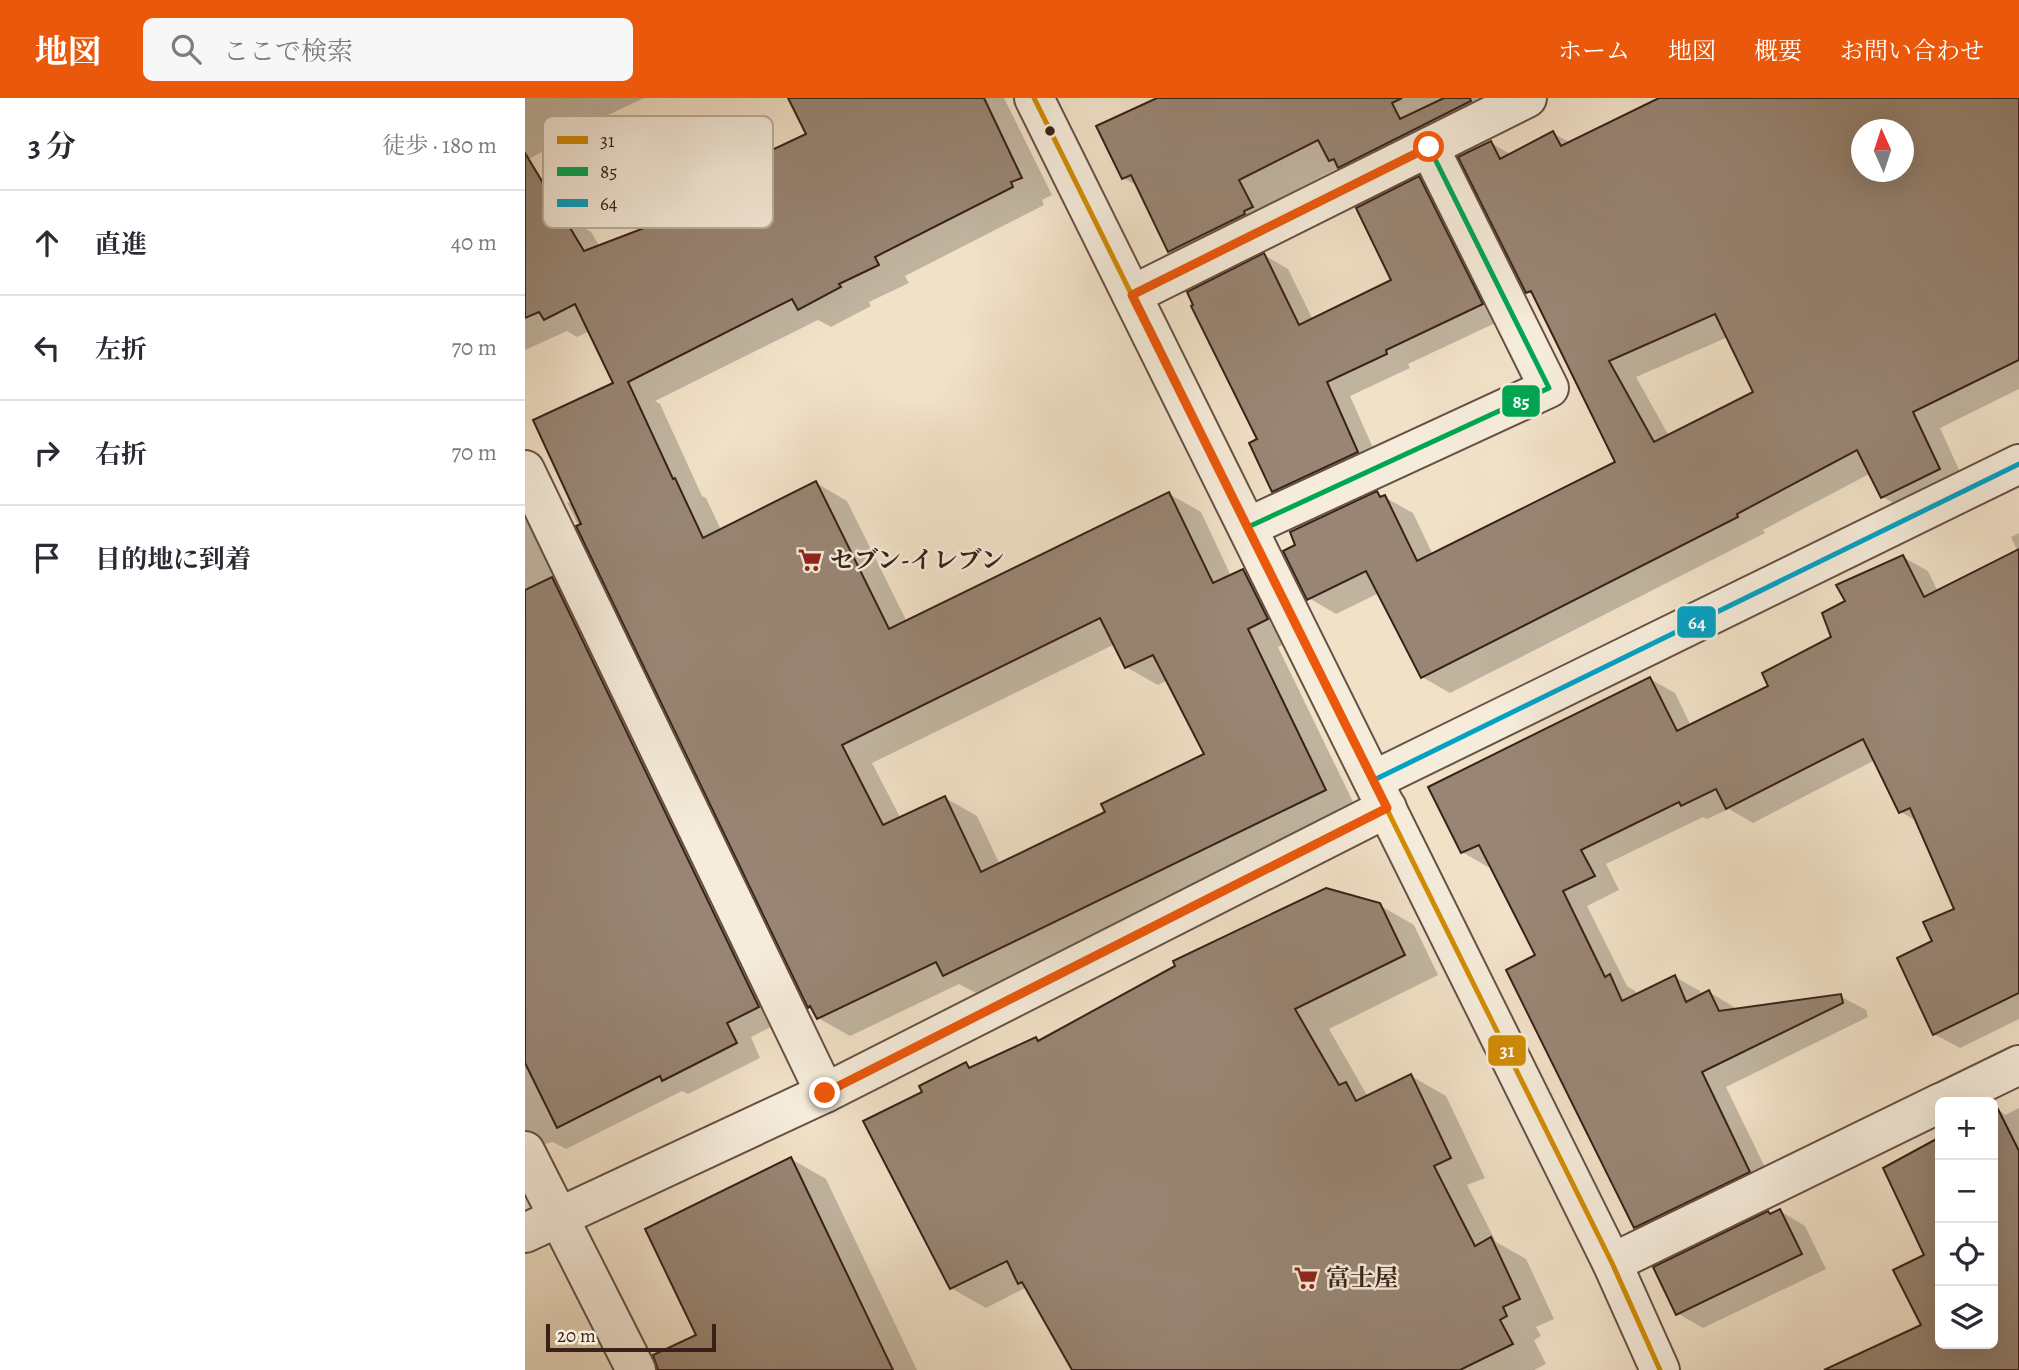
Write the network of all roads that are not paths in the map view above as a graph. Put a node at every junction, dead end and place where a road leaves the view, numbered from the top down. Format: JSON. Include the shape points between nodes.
{"nodes":[{"id":1,"x":1034,"y":98,"type":"edge"},
{"id":2,"x":1527,"y":98,"type":"edge"},
{"id":3,"x":1429,"y":147,"type":"junction"},
{"id":4,"x":1132,"y":295,"type":"junction"},
{"id":5,"x":2019,"y":464,"type":"edge"},
{"id":6,"x":525,"y":470,"type":"edge"},
{"id":7,"x":1248,"y":527,"type":"junction"},
{"id":8,"x":1380,"y":794,"type":"junction"},
{"id":9,"x":2019,"y":1065,"type":"edge"},
{"id":10,"x":825,"y":1093,"type":"junction"},
{"id":11,"x":1953,"y":1097,"type":"edge"},
{"id":12,"x":1935,"y":1106,"type":"edge"},
{"id":13,"x":525,"y":1151,"type":"edge"},
{"id":14,"x":541,"y":1224,"type":"edge"},
{"id":15,"x":1612,"y":1263,"type":"junction"},
{"id":16,"x":636,"y":1370,"type":"edge"},
{"id":17,"x":1660,"y":1370,"type":"edge"}],
"edges":[{"from":1,"to":4,"type":"street"},
{"from":2,"to":3,"type":"street"},
{"from":3,"to":4,"type":"street"},
{"from":3,"to":7,"type":"street","via":[[1549,388]]},
{"from":4,"to":7,"type":"street"},
{"from":5,"to":8,"type":"street"},
{"from":6,"to":10,"type":"street"},
{"from":7,"to":8,"type":"street"},
{"from":8,"to":10,"type":"street"},
{"from":8,"to":15,"type":"street"},
{"from":9,"to":11,"type":"street"},
{"from":10,"to":14,"type":"street"},
{"from":12,"to":15,"type":"street"},
{"from":13,"to":14,"type":"street"},
{"from":14,"to":16,"type":"street"},
{"from":15,"to":17,"type":"street"}]}
